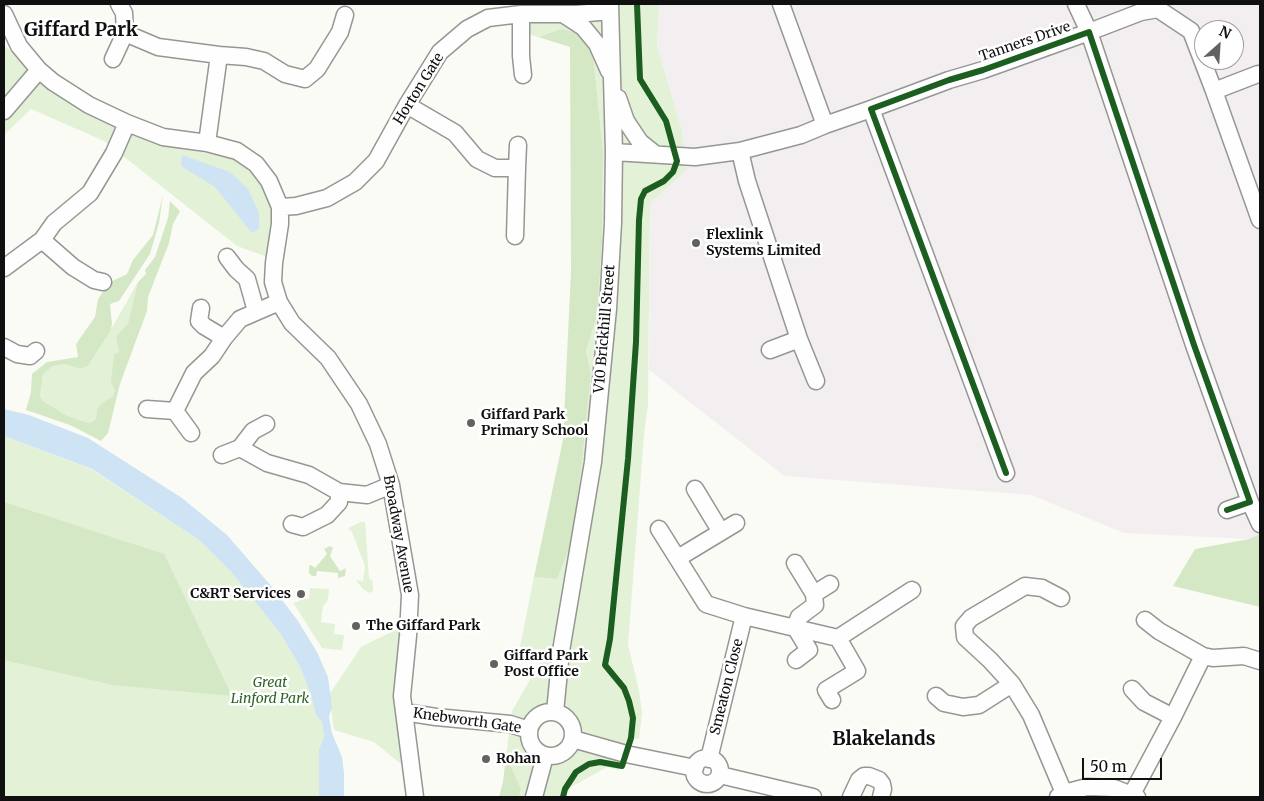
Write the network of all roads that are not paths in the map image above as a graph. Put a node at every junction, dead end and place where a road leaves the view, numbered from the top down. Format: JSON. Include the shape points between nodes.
{"nodes":[{"id":1,"x":119,"y":4,"type":"edge"},
{"id":2,"x":782,"y":4,"type":"edge"},
{"id":3,"x":1076,"y":4,"type":"edge"},
{"id":4,"x":610,"y":7,"type":"edge"},
{"id":5,"x":4,"y":14,"type":"edge"},
{"id":6,"x":521,"y":14,"type":"junction"},
{"id":7,"x":563,"y":14,"type":"junction"},
{"id":8,"x":345,"y":15,"type":"dead end"},
{"id":9,"x":1089,"y":32,"type":"junction"},
{"id":10,"x":125,"y":33,"type":"junction"},
{"id":11,"x":219,"y":55,"type":"junction"},
{"id":12,"x":113,"y":59,"type":"dead end"},
{"id":13,"x":39,"y":70,"type":"junction"},
{"id":14,"x":1258,"y":74,"type":"dead end"},
{"id":15,"x":523,"y":75,"type":"dead end"},
{"id":16,"x":612,"y":80,"type":"junction"},
{"id":17,"x":1214,"y":91,"type":"junction"},
{"id":18,"x":407,"y":105,"type":"junction"},
{"id":19,"x":871,"y":109,"type":"junction"},
{"id":20,"x":4,"y":111,"type":"edge"},
{"id":21,"x":126,"y":124,"type":"junction"},
{"id":22,"x":825,"y":125,"type":"junction"},
{"id":23,"x":208,"y":143,"type":"junction"},
{"id":24,"x":518,"y":145,"type":"dead end"},
{"id":25,"x":740,"y":151,"type":"junction"},
{"id":26,"x":614,"y":152,"type":"junction"},
{"id":27,"x":656,"y":154,"type":"junction"},
{"id":28,"x":517,"y":168,"type":"junction"},
{"id":29,"x":280,"y":207,"type":"junction"},
{"id":30,"x":1260,"y":220,"type":"edge"},
{"id":31,"x":515,"y":236,"type":"dead end"},
{"id":32,"x":42,"y":240,"type":"junction"},
{"id":33,"x":227,"y":257,"type":"dead end"},
{"id":34,"x":4,"y":268,"type":"edge"},
{"id":35,"x":103,"y":282,"type":"dead end"},
{"id":36,"x":279,"y":302,"type":"junction"},
{"id":37,"x":201,"y":308,"type":"dead end"},
{"id":38,"x":256,"y":311,"type":"junction"},
{"id":39,"x":224,"y":338,"type":"junction"},
{"id":40,"x":799,"y":339,"type":"junction"},
{"id":41,"x":4,"y":347,"type":"edge"},
{"id":42,"x":770,"y":350,"type":"dead end"},
{"id":43,"x":36,"y":351,"type":"dead end"},
{"id":44,"x":816,"y":381,"type":"dead end"},
{"id":45,"x":147,"y":409,"type":"dead end"},
{"id":46,"x":175,"y":411,"type":"junction"},
{"id":47,"x":266,"y":424,"type":"dead end"},
{"id":48,"x":191,"y":433,"type":"dead end"},
{"id":49,"x":240,"y":448,"type":"junction"},
{"id":50,"x":222,"y":455,"type":"dead end"},
{"id":51,"x":1006,"y":473,"type":"dead end"},
{"id":52,"x":391,"y":485,"type":"junction"},
{"id":53,"x":694,"y":489,"type":"dead end"},
{"id":54,"x":339,"y":492,"type":"junction"},
{"id":55,"x":1250,"y":502,"type":"junction"},
{"id":56,"x":1227,"y":510,"type":"dead end"},
{"id":57,"x":736,"y":522,"type":"dead end"},
{"id":58,"x":292,"y":524,"type":"dead end"},
{"id":59,"x":1260,"y":524,"type":"edge"},
{"id":60,"x":659,"y":529,"type":"dead end"},
{"id":61,"x":721,"y":532,"type":"junction"},
{"id":62,"x":678,"y":558,"type":"junction"},
{"id":63,"x":796,"y":563,"type":"dead end"},
{"id":64,"x":830,"y":584,"type":"dead end"},
{"id":65,"x":912,"y":590,"type":"dead end"},
{"id":66,"x":814,"y":594,"type":"junction"},
{"id":67,"x":1061,"y":598,"type":"dead end"},
{"id":68,"x":744,"y":616,"type":"junction"},
{"id":69,"x":1145,"y":620,"type":"dead end"},
{"id":70,"x":794,"y":627,"type":"junction"},
{"id":71,"x":838,"y":638,"type":"junction"},
{"id":72,"x":1203,"y":656,"type":"junction"},
{"id":73,"x":796,"y":660,"type":"dead end"},
{"id":74,"x":1260,"y":662,"type":"edge"},
{"id":75,"x":1012,"y":684,"type":"junction"},
{"id":76,"x":1132,"y":689,"type":"dead end"},
{"id":77,"x":936,"y":696,"type":"dead end"},
{"id":78,"x":832,"y":700,"type":"dead end"},
{"id":79,"x":404,"y":712,"type":"junction"},
{"id":80,"x":555,"y":712,"type":"junction"},
{"id":81,"x":1173,"y":717,"type":"junction"},
{"id":82,"x":528,"y":730,"type":"junction"},
{"id":83,"x":573,"y":738,"type":"junction"},
{"id":84,"x":545,"y":756,"type":"junction"},
{"id":85,"x":709,"y":758,"type":"junction"},
{"id":86,"x":695,"y":768,"type":"junction"},
{"id":87,"x":720,"y":775,"type":"junction"},
{"id":88,"x":702,"y":791,"type":"edge"},
{"id":89,"x":1061,"y":795,"type":"edge"},
{"id":90,"x":1135,"y":796,"type":"edge"},
{"id":91,"x":415,"y":797,"type":"edge"},
{"id":92,"x":534,"y":797,"type":"edge"},
{"id":93,"x":813,"y":797,"type":"edge"},
{"id":94,"x":851,"y":797,"type":"edge"},
{"id":95,"x":881,"y":797,"type":"edge"}],
"edges":[{"from":1,"to":10,"type":"street","via":[[124,13]]},
{"from":2,"to":22,"type":"street"},
{"from":3,"to":9,"type":"street","name":"Tanners Drive"},
{"from":4,"to":7,"type":"street","name":"Horton Gate"},
{"from":4,"to":16,"type":"street","name":"V10 Brickhill Street"},
{"from":5,"to":13,"type":"street","name":"Broadway Avenue","via":[[19,46]]},
{"from":6,"to":7,"type":"street","name":"Horton Gate"},
{"from":6,"to":15,"type":"street"},
{"from":6,"to":18,"type":"street","name":"Horton Gate","via":[[488,18],[467,28],[440,52]]},
{"from":7,"to":16,"type":"street","via":[[583,27],[597,44]]},
{"from":8,"to":11,"type":"street","via":[[340,32],[322,62],[305,79],[284,74],[264,61]]},
{"from":9,"to":17,"type":"street","name":"Tanners Drive","via":[[1141,12],[1158,10],[1191,31]]},
{"from":9,"to":19,"type":"street","name":"Tanners Drive"},
{"from":9,"to":55,"type":"street","name":"Tanners Drive"},
{"from":10,"to":11,"type":"street","via":[[158,47]]},
{"from":10,"to":12,"type":"street"},
{"from":11,"to":23,"type":"street"},
{"from":13,"to":20,"type":"street"},
{"from":13,"to":21,"type":"street","name":"Broadway Avenue","via":[[89,106]]},
{"from":14,"to":17,"type":"street"},
{"from":16,"to":26,"type":"street","name":"V10 Brickhill Street"},
{"from":16,"to":27,"type":"street","via":[[626,121],[640,142]]},
{"from":17,"to":30,"type":"street","name":"Tanners Drive"},
{"from":18,"to":28,"type":"street","via":[[455,133],[477,159],[495,168]]},
{"from":18,"to":29,"type":"street","name":"Horton Gate","via":[[376,161],[355,182],[327,198]]},
{"from":19,"to":22,"type":"street","name":"Tanners Drive"},
{"from":19,"to":51,"type":"street"},
{"from":21,"to":23,"type":"street","name":"Broadway Avenue","via":[[163,137]]},
{"from":21,"to":32,"type":"street","via":[[90,193],[54,223]]},
{"from":22,"to":25,"type":"street","name":"Tanners Drive","via":[[801,135]]},
{"from":23,"to":29,"type":"street","name":"Broadway Avenue","via":[[237,150],[256,164],[269,182]]},
{"from":24,"to":28,"type":"street"},
{"from":25,"to":27,"type":"street","name":"Tanners Drive","via":[[695,157]]},
{"from":25,"to":40,"type":"street","via":[[746,181]]},
{"from":26,"to":27,"type":"street","name":"Tanners Drive"},
{"from":26,"to":80,"type":"street","name":"V10 Brickhill Street","via":[[608,309],[593,462],[561,651]]},
{"from":28,"to":31,"type":"street"},
{"from":29,"to":36,"type":"street","name":"Broadway Avenue","via":[[273,282]]},
{"from":32,"to":34,"type":"street"},
{"from":32,"to":35,"type":"street","via":[[73,267]]},
{"from":33,"to":38,"type":"street","via":[[247,279]]},
{"from":36,"to":38,"type":"street"},
{"from":36,"to":52,"type":"street","name":"Broadway Avenue","via":[[292,323],[328,358],[359,404],[378,444]]},
{"from":37,"to":39,"type":"street","via":[[199,321]]},
{"from":38,"to":39,"type":"street","via":[[240,319]]},
{"from":39,"to":46,"type":"street","via":[[212,356],[194,373]]},
{"from":40,"to":42,"type":"street"},
{"from":40,"to":44,"type":"street"},
{"from":41,"to":43,"type":"street","via":[[30,356]]},
{"from":45,"to":46,"type":"street"},
{"from":46,"to":48,"type":"street"},
{"from":47,"to":49,"type":"street","via":[[253,431]]},
{"from":49,"to":50,"type":"street"},
{"from":49,"to":54,"type":"street","via":[[266,463],[310,475]]},
{"from":52,"to":54,"type":"street","via":[[367,495]]},
{"from":52,"to":79,"type":"street","name":"Broadway Avenue","via":[[410,595],[402,696]]},
{"from":53,"to":61,"type":"street"},
{"from":54,"to":58,"type":"street","via":[[338,502],[327,515],[303,527]]},
{"from":55,"to":56,"type":"street"},
{"from":55,"to":59,"type":"street","name":"Tanners Drive"},
{"from":57,"to":61,"type":"street"},
{"from":60,"to":62,"type":"street"},
{"from":61,"to":62,"type":"street"},
{"from":62,"to":68,"type":"street","via":[[706,604]]},
{"from":63,"to":66,"type":"street"},
{"from":64,"to":66,"type":"street"},
{"from":65,"to":71,"type":"street"},
{"from":66,"to":70,"type":"street","via":[[815,605],[799,618]]},
{"from":67,"to":75,"type":"street","via":[[1042,588],[1025,586],[964,626],[965,637]]},
{"from":68,"to":70,"type":"street"},
{"from":68,"to":85,"type":"street","name":"Smeaton Close"},
{"from":69,"to":72,"type":"street"},
{"from":70,"to":71,"type":"street"},
{"from":70,"to":73,"type":"street","via":[[809,650]]},
{"from":71,"to":78,"type":"street","via":[[857,671],[826,690]]},
{"from":72,"to":74,"type":"street","via":[[1244,656]]},
{"from":72,"to":81,"type":"street"},
{"from":75,"to":77,"type":"street","via":[[978,705],[963,707],[944,703]]},
{"from":75,"to":89,"type":"street","via":[[1031,715]]},
{"from":76,"to":81,"type":"street","via":[[1144,702]]},
{"from":79,"to":82,"type":"street","name":"Knebworth Gate","via":[[510,724]]},
{"from":79,"to":91,"type":"street","name":"Broadway Avenue"},
{"from":80,"to":82,"type":"street","via":[[538,715]]},
{"from":80,"to":83,"type":"street","via":[[570,722]]},
{"from":81,"to":90,"type":"street"},
{"from":82,"to":84,"type":"street","via":[[531,745]]},
{"from":83,"to":84,"type":"street","via":[[565,752]]},
{"from":83,"to":86,"type":"street","via":[[626,754]]},
{"from":84,"to":92,"type":"street"},
{"from":85,"to":86,"type":"street","via":[[699,762]]},
{"from":85,"to":87,"type":"street","via":[[719,766]]},
{"from":86,"to":88,"type":"street"},
{"from":87,"to":88,"type":"street","via":[[716,782]]},
{"from":87,"to":93,"type":"street"},
{"from":89,"to":90,"type":"street","via":[[1088,787],[1114,788]]},
{"from":94,"to":95,"type":"street","via":[[864,776],[879,780],[883,789]]}]}
